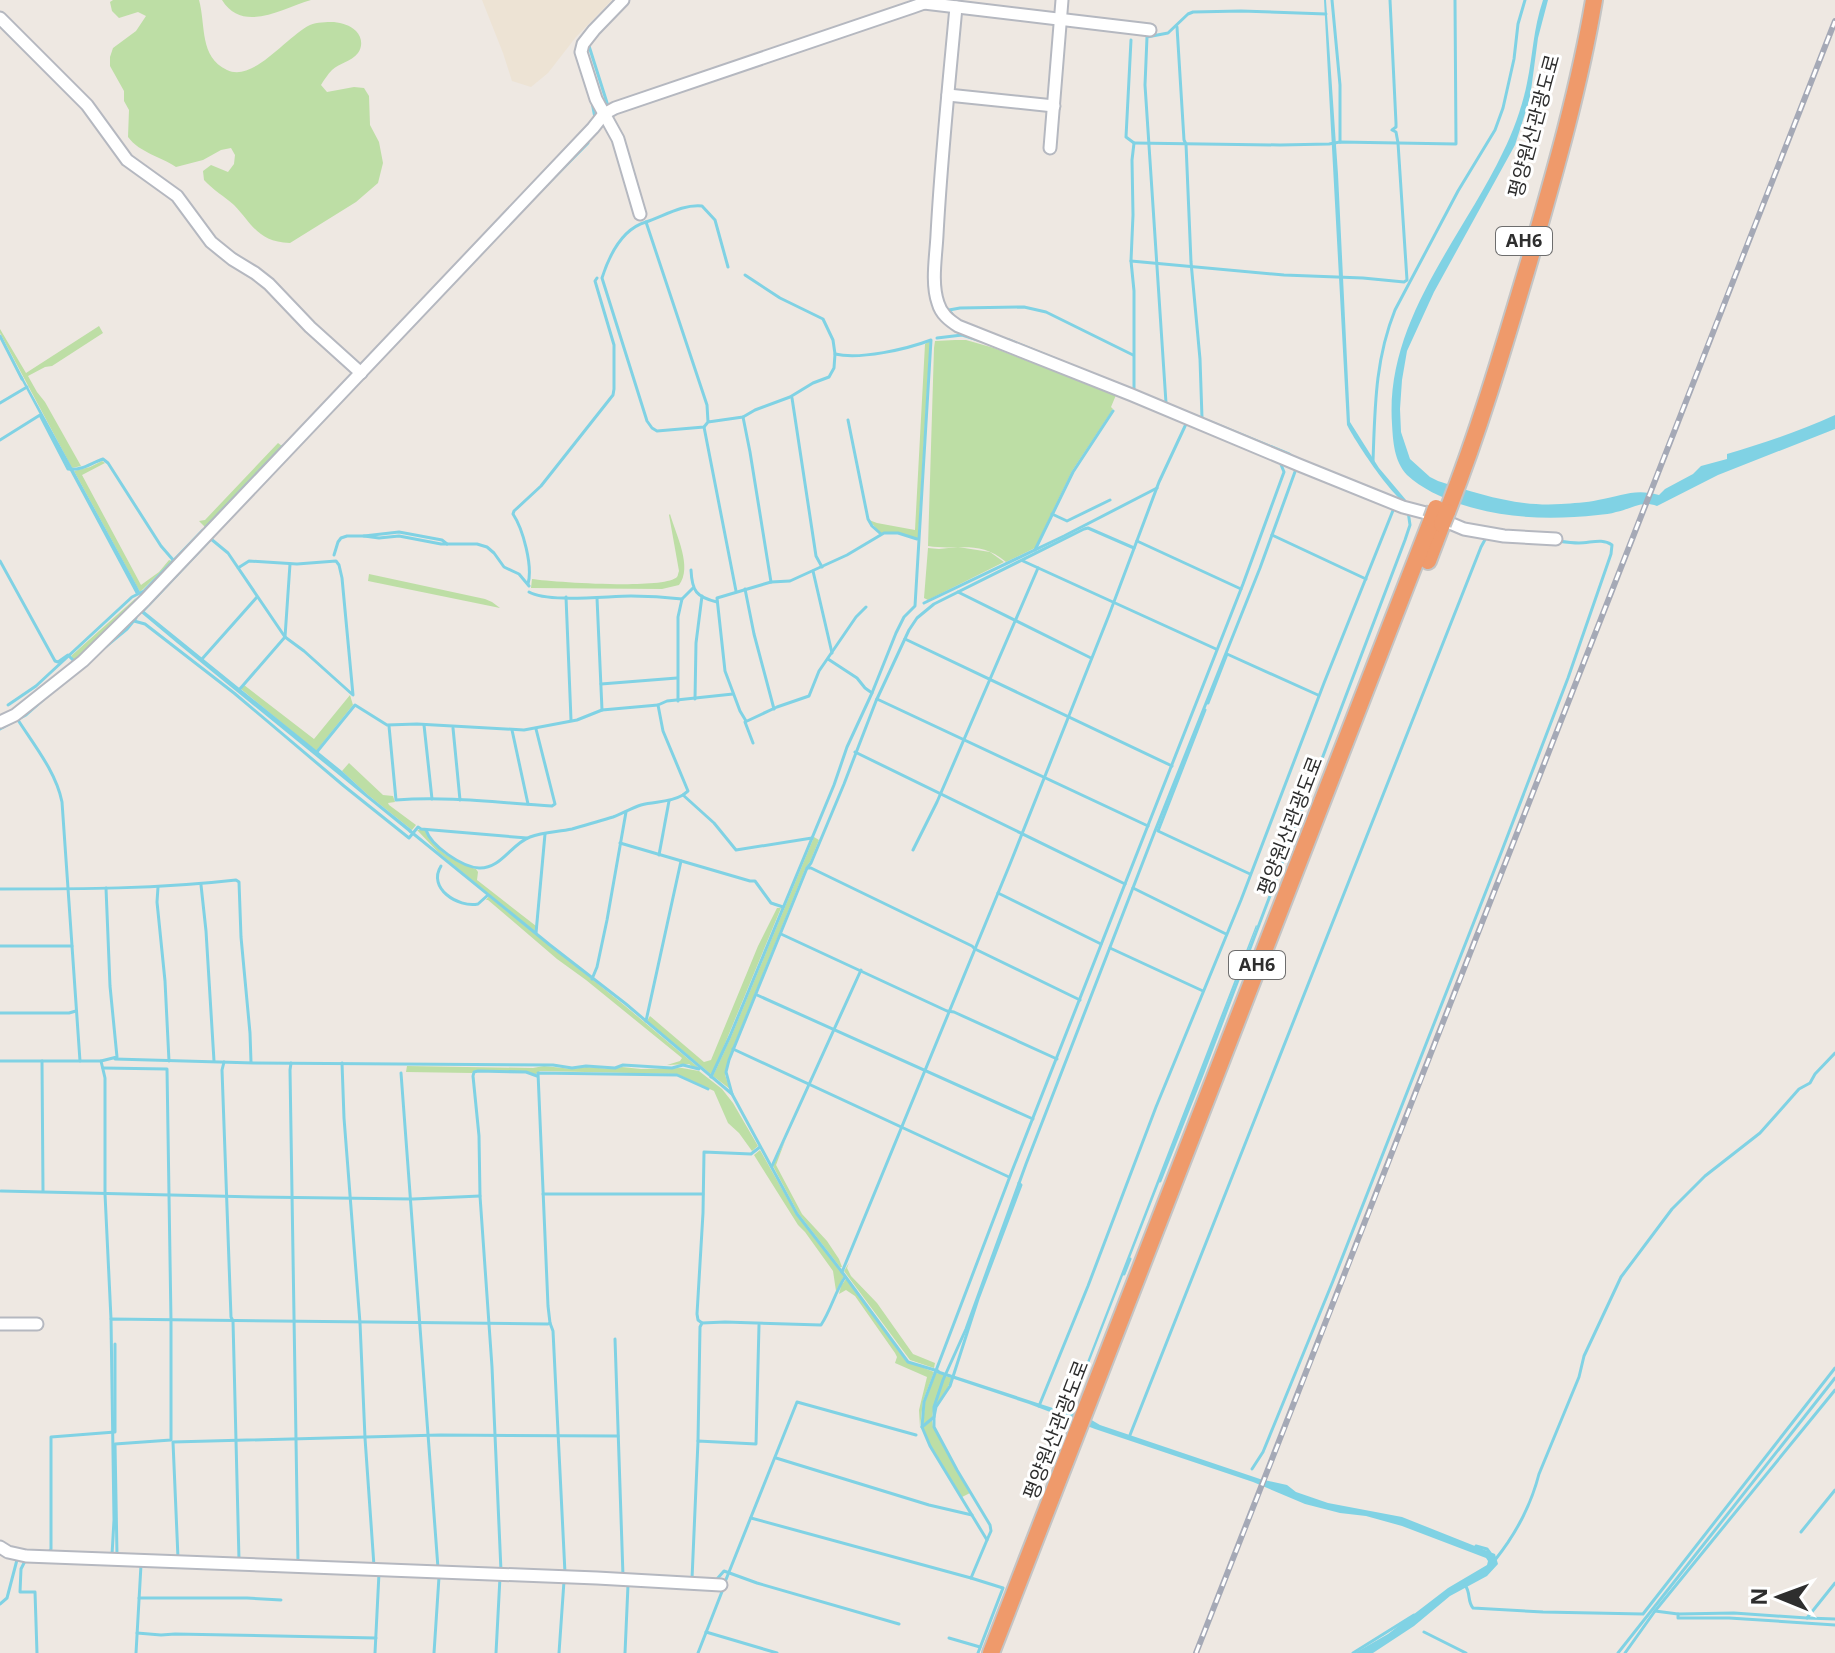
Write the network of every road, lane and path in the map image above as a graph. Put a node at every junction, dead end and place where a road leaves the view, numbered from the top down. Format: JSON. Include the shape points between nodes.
{"nodes":[{"id":1,"x":623,"y":0,"type":"edge"},
{"id":2,"x":1062,"y":0,"type":"edge"},
{"id":3,"x":1585,"y":0,"type":"edge"},
{"id":4,"x":1594,"y":0,"type":"edge"},
{"id":5,"x":924,"y":1,"type":"edge"},
{"id":6,"x":956,"y":7,"type":"junction"},
{"id":7,"x":0,"y":18,"type":"edge"},
{"id":8,"x":1059,"y":20,"type":"junction"},
{"id":9,"x":1150,"y":30,"type":"dead end"},
{"id":10,"x":948,"y":95,"type":"junction"},
{"id":11,"x":1054,"y":106,"type":"junction"},
{"id":12,"x":604,"y":114,"type":"junction"},
{"id":13,"x":1050,"y":148,"type":"dead end"},
{"id":14,"x":640,"y":214,"type":"dead end"},
{"id":15,"x":361,"y":373,"type":"junction"},
{"id":16,"x":1453,"y":479,"type":"junction"},
{"id":17,"x":1556,"y":539,"type":"dead end"},
{"id":18,"x":0,"y":722,"type":"edge"},
{"id":19,"x":0,"y":1324,"type":"edge"},
{"id":20,"x":37,"y":1324,"type":"dead end"},
{"id":21,"x":1081,"y":1431,"type":"junction"},
{"id":22,"x":0,"y":1547,"type":"edge"},
{"id":23,"x":721,"y":1585,"type":"dead end"},
{"id":24,"x":991,"y":1653,"type":"edge"},
{"id":25,"x":999,"y":1653,"type":"edge"}],
"edges":[{"from":1,"to":12,"type":"street","via":[[581,52]]},
{"from":2,"to":8,"type":"street"},
{"from":3,"to":16,"type":"highway","name":"평양원산관광도로","number":"AH6","via":[[1555,138]]},
{"from":4,"to":16,"type":"highway","via":[[1558,161],[1515,308]]},
{"from":5,"to":6,"type":"street"},
{"from":5,"to":12,"type":"street"},
{"from":6,"to":8,"type":"street"},
{"from":6,"to":10,"type":"street"},
{"from":7,"to":15,"type":"street","via":[[87,105],[127,160],[177,196],[211,242],[269,284]]},
{"from":8,"to":9,"type":"street"},
{"from":8,"to":11,"type":"street"},
{"from":10,"to":11,"type":"street"},
{"from":10,"to":17,"type":"street","via":[[935,280],[938,303],[949,320],[1458,527]]},
{"from":11,"to":13,"type":"street"},
{"from":12,"to":14,"type":"street","via":[[618,139]]},
{"from":12,"to":15,"type":"street"},
{"from":15,"to":18,"type":"street","via":[[141,605],[83,661]]},
{"from":16,"to":21,"type":"highway","name":"평양원산관광도로","number":"AH6"},
{"from":19,"to":20,"type":"street"},
{"from":21,"to":24,"type":"highway","name":"평양원산관광도로","number":"AH6"},
{"from":21,"to":25,"type":"highway"},
{"from":22,"to":23,"type":"street","via":[[26,1556]]}]}
